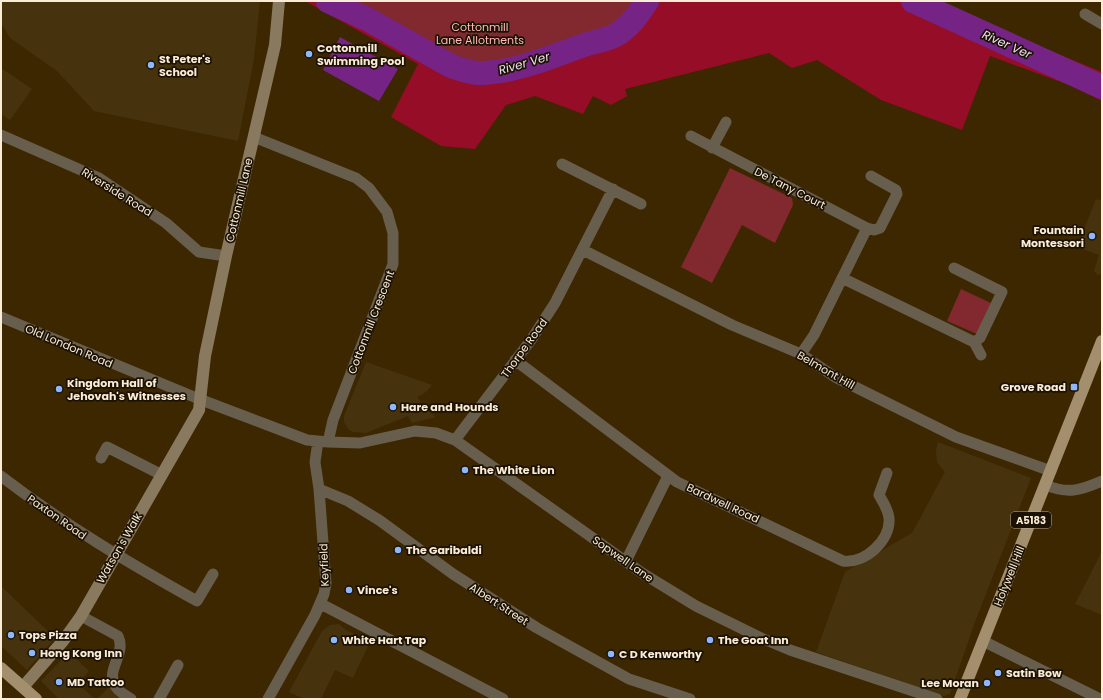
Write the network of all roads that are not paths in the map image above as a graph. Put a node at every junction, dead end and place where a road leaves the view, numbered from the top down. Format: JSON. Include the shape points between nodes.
{"nodes":[{"id":1,"x":279,"y":1,"type":"edge"},
{"id":2,"x":1085,"y":14,"type":"dead end"},
{"id":3,"x":1102,"y":24,"type":"edge"},
{"id":4,"x":726,"y":122,"type":"dead end"},
{"id":5,"x":1,"y":135,"type":"edge"},
{"id":6,"x":691,"y":136,"type":"dead end"},
{"id":7,"x":254,"y":137,"type":"junction"},
{"id":8,"x":712,"y":148,"type":"junction"},
{"id":9,"x":562,"y":164,"type":"dead end"},
{"id":10,"x":871,"y":176,"type":"dead end"},
{"id":11,"x":612,"y":189,"type":"junction"},
{"id":12,"x":642,"y":204,"type":"dead end"},
{"id":13,"x":867,"y":228,"type":"junction"},
{"id":14,"x":583,"y":250,"type":"junction"},
{"id":15,"x":226,"y":256,"type":"junction"},
{"id":16,"x":954,"y":268,"type":"dead end"},
{"id":17,"x":842,"y":278,"type":"junction"},
{"id":18,"x":1,"y":317,"type":"edge"},
{"id":19,"x":1102,"y":341,"type":"edge"},
{"id":20,"x":974,"y":342,"type":"junction"},
{"id":21,"x":801,"y":354,"type":"junction"},
{"id":22,"x":981,"y":355,"type":"dead end"},
{"id":23,"x":515,"y":360,"type":"junction"},
{"id":24,"x":199,"y":399,"type":"junction"},
{"id":25,"x":455,"y":440,"type":"junction"},
{"id":26,"x":323,"y":442,"type":"junction"},
{"id":27,"x":101,"y":458,"type":"dead end"},
{"id":28,"x":1051,"y":470,"type":"junction"},
{"id":29,"x":887,"y":473,"type":"dead end"},
{"id":30,"x":162,"y":475,"type":"junction"},
{"id":31,"x":1,"y":476,"type":"edge"},
{"id":32,"x":668,"y":476,"type":"junction"},
{"id":33,"x":1102,"y":481,"type":"edge"},
{"id":34,"x":1045,"y":485,"type":"junction"},
{"id":35,"x":319,"y":489,"type":"junction"},
{"id":36,"x":115,"y":555,"type":"junction"},
{"id":37,"x":626,"y":561,"type":"junction"},
{"id":38,"x":213,"y":574,"type":"dead end"},
{"id":39,"x":321,"y":604,"type":"junction"},
{"id":40,"x":81,"y":616,"type":"junction"},
{"id":41,"x":983,"y":641,"type":"junction"},
{"id":42,"x":178,"y":665,"type":"dead end"},
{"id":43,"x":1,"y":668,"type":"edge"},
{"id":44,"x":23,"y":687,"type":"junction"},
{"id":45,"x":273,"y":698,"type":"edge"},
{"id":46,"x":36,"y":699,"type":"edge"},
{"id":47,"x":131,"y":699,"type":"edge"},
{"id":48,"x":159,"y":699,"type":"edge"},
{"id":49,"x":503,"y":699,"type":"edge"},
{"id":50,"x":690,"y":699,"type":"edge"},
{"id":51,"x":937,"y":699,"type":"edge"},
{"id":52,"x":960,"y":699,"type":"edge"},
{"id":53,"x":1100,"y":699,"type":"edge"}],
"edges":[{"from":1,"to":7,"type":"street","name":"Cottonmill Lane","via":[[275,45]]},
{"from":2,"to":3,"type":"street"},
{"from":4,"to":8,"type":"street"},
{"from":5,"to":15,"type":"street","name":"Riverside Road","via":[[99,178],[166,223],[199,252]]},
{"from":6,"to":8,"type":"street","name":"De Tany Court"},
{"from":7,"to":15,"type":"street","name":"Cottonmill Lane"},
{"from":7,"to":26,"type":"street","name":"Cottonmill Crescent","via":[[356,178],[379,200],[394,233],[393,264]]},
{"from":8,"to":13,"type":"street","name":"De Tany Court"},
{"from":9,"to":11,"type":"street"},
{"from":10,"to":13,"type":"street","via":[[896,190],[897,194],[880,228]]},
{"from":11,"to":12,"type":"street"},
{"from":11,"to":14,"type":"street","name":"Thorpe Road"},
{"from":13,"to":17,"type":"street"},
{"from":14,"to":21,"type":"street","name":"Belmont Hill","via":[[732,325]]},
{"from":14,"to":23,"type":"street","name":"Thorpe Road","via":[[555,303]]},
{"from":15,"to":24,"type":"street","name":"Cottonmill Lane","via":[[205,356]]},
{"from":16,"to":20,"type":"street","via":[[1002,292],[980,338]]},
{"from":17,"to":20,"type":"street"},
{"from":17,"to":21,"type":"street","via":[[814,335]]},
{"from":18,"to":24,"type":"street","name":"Old London Road"},
{"from":19,"to":28,"type":"main road","name":"Holywell Hill","number":"A5183"},
{"from":20,"to":22,"type":"street"},
{"from":21,"to":28,"type":"street","name":"Belmont Hill","via":[[835,377],[956,436]]},
{"from":23,"to":25,"type":"street","name":"Thorpe Road"},
{"from":23,"to":32,"type":"street","name":"Bardwell Road"},
{"from":24,"to":26,"type":"street","name":"Old London Road","via":[[282,431]]},
{"from":24,"to":30,"type":"street","name":"Watson's Walk","via":[[199,410]]},
{"from":25,"to":26,"type":"street","name":"Sopwell Lane","via":[[436,433],[415,431],[360,443]]},
{"from":25,"to":37,"type":"street","name":"Sopwell Lane"},
{"from":26,"to":35,"type":"street","name":"Keyfield","via":[[315,462]]},
{"from":27,"to":30,"type":"street","via":[[107,448]]},
{"from":28,"to":34,"type":"main road","name":"Holywell Hill","number":"A5183"},
{"from":29,"to":32,"type":"street","name":"Bardwell Road","via":[[879,495],[889,518],[888,529],[879,544],[870,552],[859,560],[850,562]]},
{"from":30,"to":36,"type":"street","name":"Watson's Walk"},
{"from":31,"to":36,"type":"street","name":"Paxton Road","via":[[52,515]]},
{"from":32,"to":37,"type":"street"},
{"from":33,"to":34,"type":"street","via":[[1084,489],[1061,492]]},
{"from":34,"to":41,"type":"main road","name":"Holywell Hill","number":"A5183"},
{"from":35,"to":39,"type":"street","name":"Keyfield","via":[[326,583]]},
{"from":35,"to":50,"type":"street","name":"Albert Street","via":[[379,520],[453,574],[543,632],[629,679]]},
{"from":36,"to":38,"type":"street","name":"Paxton Road","via":[[197,601]]},
{"from":36,"to":40,"type":"street","name":"Watson's Walk"},
{"from":37,"to":51,"type":"street","name":"Sopwell Lane","via":[[696,606],[761,638]]},
{"from":39,"to":45,"type":"street","name":"Keyfield"},
{"from":39,"to":49,"type":"street"},
{"from":40,"to":44,"type":"street","name":"Watson's Walk"},
{"from":40,"to":47,"type":"street","via":[[118,636],[121,652],[112,672],[116,687]]},
{"from":41,"to":52,"type":"main road","name":"Holywell Hill","number":"A5183"},
{"from":41,"to":53,"type":"street"},
{"from":42,"to":48,"type":"street"},
{"from":43,"to":44,"type":"main road"},
{"from":44,"to":46,"type":"main road"}]}
